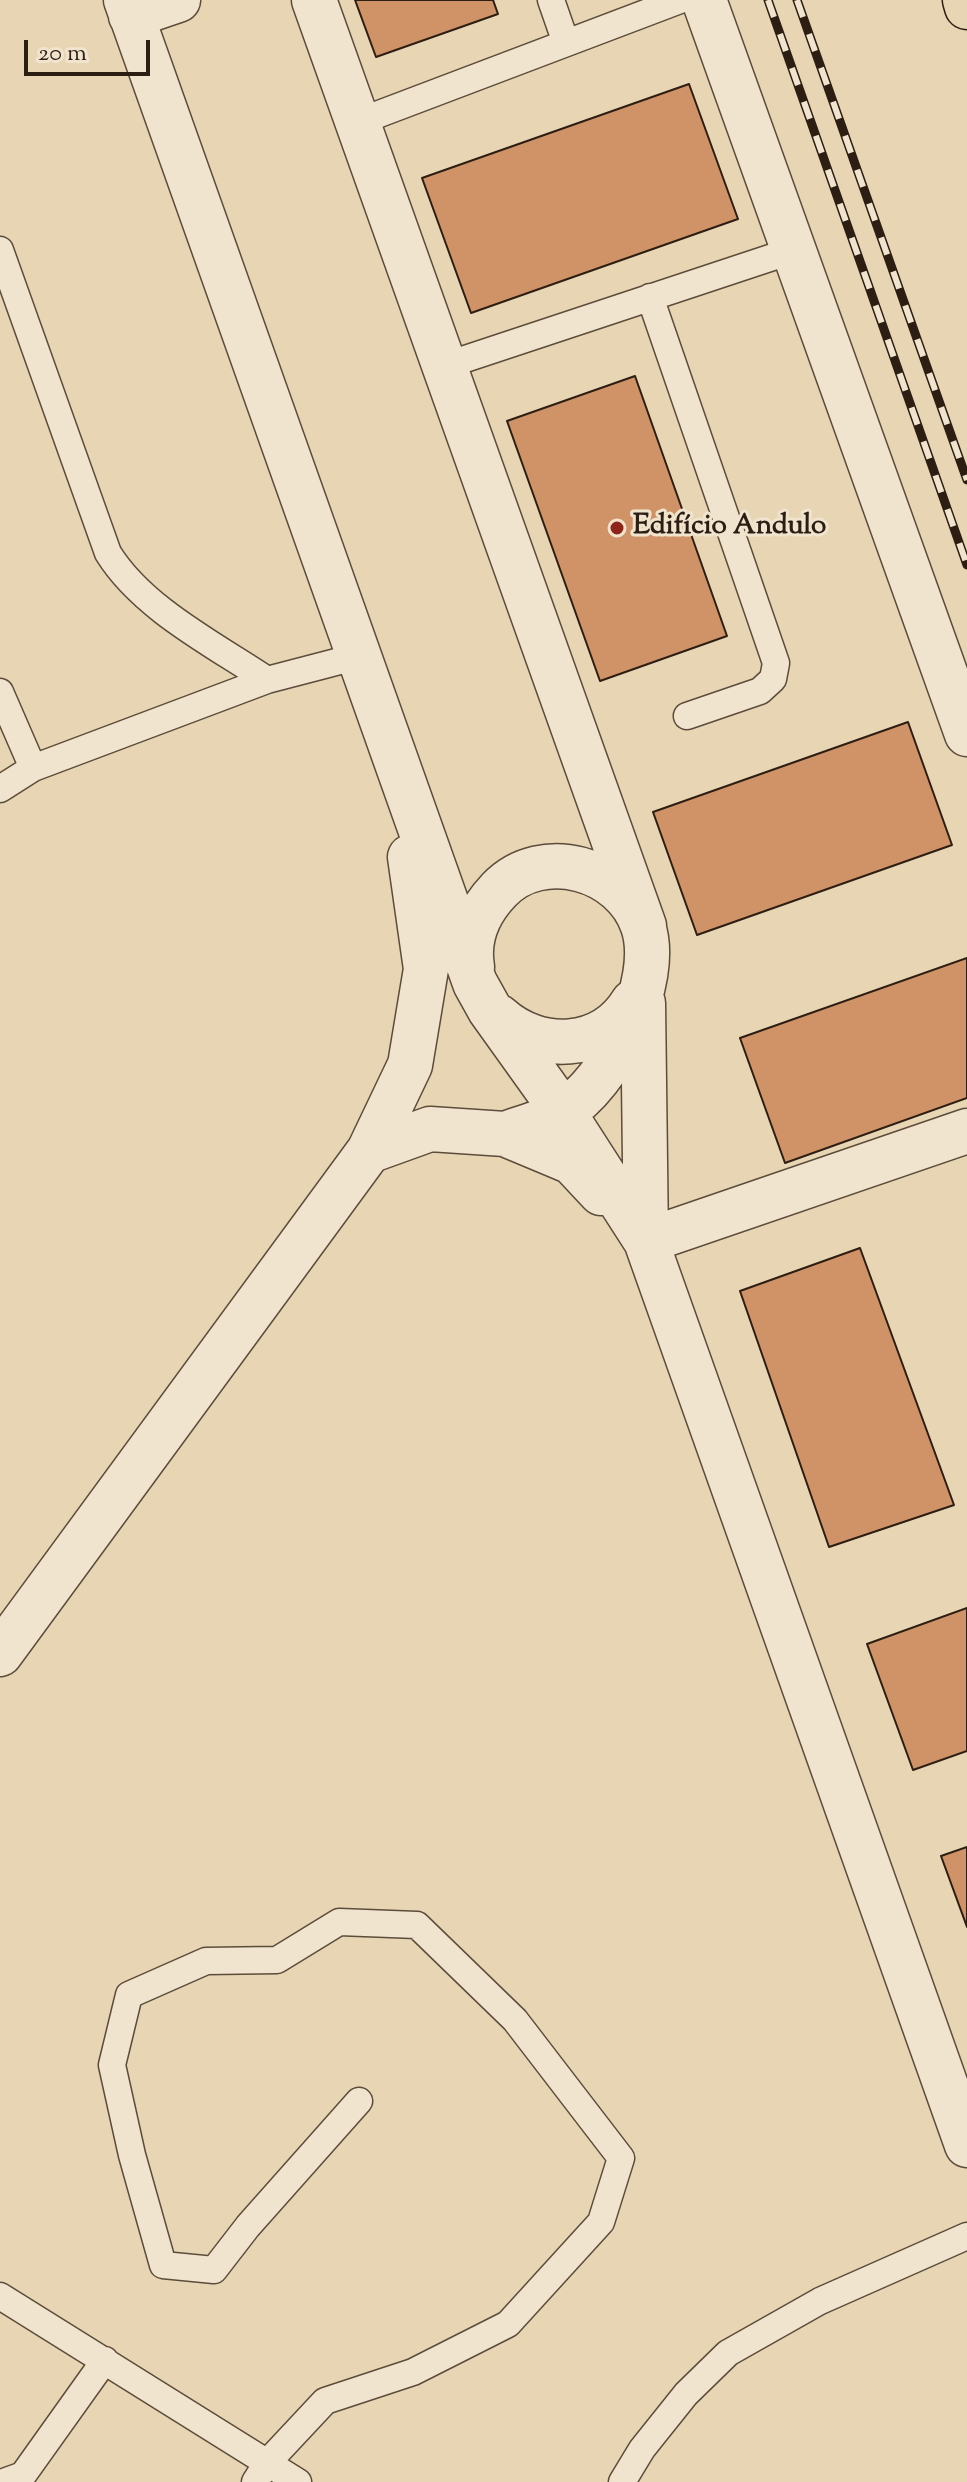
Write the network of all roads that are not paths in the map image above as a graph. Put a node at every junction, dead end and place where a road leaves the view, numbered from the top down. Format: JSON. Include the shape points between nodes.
{"nodes":[{"id":1,"x":178,"y":0,"type":"edge"},
{"id":2,"x":314,"y":0,"type":"edge"},
{"id":3,"x":551,"y":0,"type":"edge"},
{"id":4,"x":680,"y":0,"type":"edge"},
{"id":5,"x":704,"y":0,"type":"edge"},
{"id":6,"x":965,"y":0,"type":"edge"},
{"id":7,"x":967,"y":7,"type":"edge"},
{"id":8,"x":128,"y":8,"type":"edge"},
{"id":9,"x":566,"y":43,"type":"junction"},
{"id":10,"x":358,"y":122,"type":"junction"},
{"id":11,"x":0,"y":250,"type":"edge"},
{"id":12,"x":794,"y":250,"type":"junction"},
{"id":13,"x":650,"y":297,"type":"junction"},
{"id":14,"x":444,"y":366,"type":"junction"},
{"id":15,"x":359,"y":656,"type":"junction"},
{"id":16,"x":267,"y":680,"type":"junction"},
{"id":17,"x":0,"y":692,"type":"edge"},
{"id":18,"x":687,"y":716,"type":"dead end"},
{"id":19,"x":967,"y":734,"type":"edge"},
{"id":20,"x":397,"y":762,"type":"junction"},
{"id":21,"x":33,"y":768,"type":"junction"},
{"id":22,"x":0,"y":789,"type":"edge"},
{"id":23,"x":644,"y":926,"type":"junction"},
{"id":24,"x":643,"y":987,"type":"junction"},
{"id":25,"x":483,"y":996,"type":"junction"},
{"id":26,"x":563,"y":1112,"type":"junction"},
{"id":27,"x":967,"y":1131,"type":"edge"},
{"id":28,"x":505,"y":1134,"type":"junction"},
{"id":29,"x":369,"y":1151,"type":"junction"},
{"id":30,"x":646,"y":1241,"type":"junction"},
{"id":31,"x":0,"y":1654,"type":"edge"},
{"id":32,"x":359,"y":2101,"type":"dead end"},
{"id":33,"x":967,"y":2145,"type":"edge"},
{"id":34,"x":967,"y":2236,"type":"edge"},
{"id":35,"x":0,"y":2296,"type":"edge"},
{"id":36,"x":105,"y":2360,"type":"junction"},
{"id":37,"x":261,"y":2472,"type":"edge"},
{"id":38,"x":4,"y":2482,"type":"edge"},
{"id":39,"x":298,"y":2482,"type":"edge"},
{"id":40,"x":622,"y":2482,"type":"edge"}],
"edges":[{"from":1,"to":8,"type":"street"},
{"from":2,"to":10,"type":"street"},
{"from":3,"to":9,"type":"lane"},
{"from":4,"to":9,"type":"lane"},
{"from":5,"to":12,"type":"street"},
{"from":6,"to":7,"type":"highway"},
{"from":8,"to":15,"type":"street"},
{"from":9,"to":10,"type":"lane"},
{"from":10,"to":14,"type":"street"},
{"from":11,"to":16,"type":"lane","via":[[108,553],[121,574]]},
{"from":12,"to":13,"type":"lane"},
{"from":12,"to":19,"type":"street"},
{"from":13,"to":14,"type":"lane"},
{"from":13,"to":18,"type":"lane","via":[[776,663],[773,679],[760,691]]},
{"from":14,"to":23,"type":"street"},
{"from":15,"to":16,"type":"lane"},
{"from":15,"to":20,"type":"street"},
{"from":16,"to":21,"type":"lane"},
{"from":17,"to":21,"type":"lane"},
{"from":20,"to":25,"type":"street"},
{"from":20,"to":29,"type":"street","via":[[426,969],[410,1065]]},
{"from":21,"to":22,"type":"lane"},
{"from":23,"to":24,"type":"street","via":[[648,956]]},
{"from":23,"to":25,"type":"street","via":[[630,900],[610,881],[585,869],[558,865],[530,870],[505,883],[486,903],[474,927],[470,955]]},
{"from":24,"to":25,"type":"street","via":[[626,1013],[603,1032],[573,1042],[543,1041],[514,1031]]},
{"from":24,"to":26,"type":"street","via":[[625,1036],[598,1080]]},
{"from":24,"to":30,"type":"street"},
{"from":25,"to":26,"type":"street"},
{"from":26,"to":28,"type":"street"},
{"from":26,"to":30,"type":"street"},
{"from":27,"to":30,"type":"street"},
{"from":28,"to":29,"type":"street","via":[[430,1129]]},
{"from":28,"to":30,"type":"street","via":[[572,1162]]},
{"from":29,"to":31,"type":"street"},
{"from":30,"to":33,"type":"street"},
{"from":32,"to":37,"type":"lane","via":[[214,2270],[163,2265],[112,2065],[129,1995],[206,1961],[277,1960],[339,1922],[417,1925],[515,2020],[621,2158],[601,2222],[508,2324],[413,2372],[325,2401]]},
{"from":34,"to":40,"type":"lane","via":[[820,2301],[728,2353],[686,2394]]},
{"from":35,"to":36,"type":"lane"},
{"from":36,"to":37,"type":"lane"},
{"from":36,"to":38,"type":"lane","via":[[23,2475]]},
{"from":37,"to":39,"type":"lane"}]}
